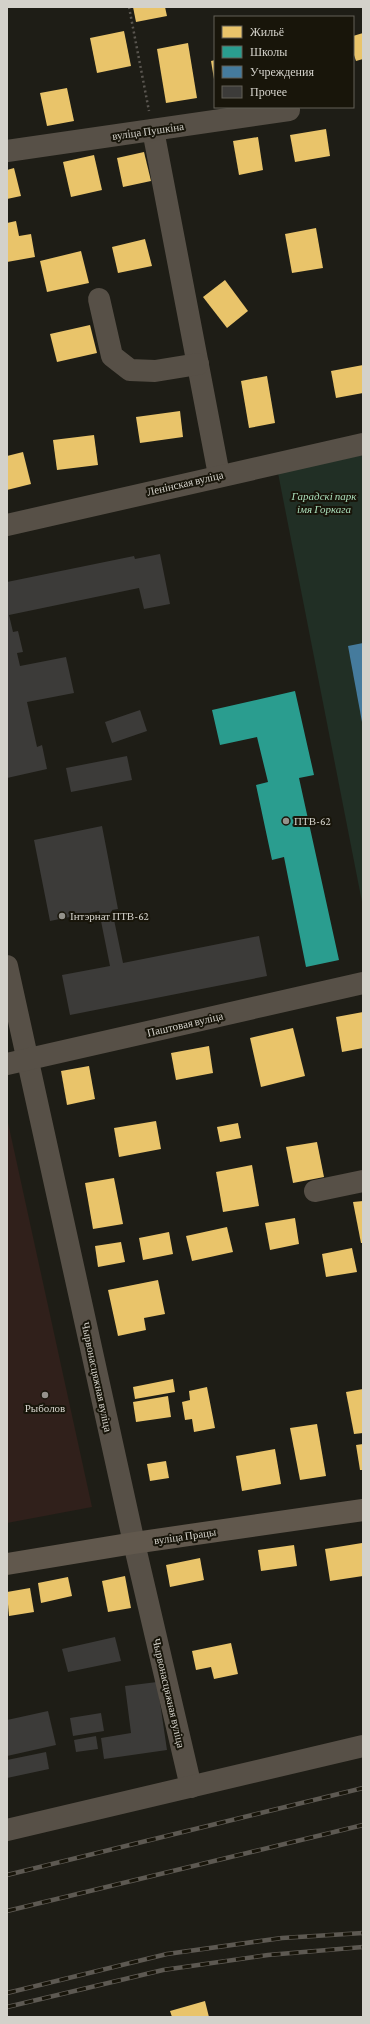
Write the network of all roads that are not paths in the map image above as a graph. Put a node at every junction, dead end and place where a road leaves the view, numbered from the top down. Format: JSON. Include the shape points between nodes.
{"nodes":[{"id":1,"x":290,"y":110,"type":"dead end"},
{"id":2,"x":152,"y":130,"type":"junction"},
{"id":3,"x":7,"y":151,"type":"edge"},
{"id":4,"x":99,"y":299,"type":"dead end"},
{"id":5,"x":198,"y":364,"type":"junction"},
{"id":6,"x":363,"y":444,"type":"edge"},
{"id":7,"x":219,"y":475,"type":"junction"},
{"id":8,"x":7,"y":525,"type":"edge"},
{"id":9,"x":7,"y":966,"type":"edge"},
{"id":10,"x":363,"y":983,"type":"edge"},
{"id":11,"x":17,"y":1062,"type":"edge"},
{"id":12,"x":363,"y":1181,"type":"edge"},
{"id":13,"x":315,"y":1191,"type":"dead end"},
{"id":14,"x":363,"y":1510,"type":"edge"},
{"id":15,"x":134,"y":1543,"type":"junction"},
{"id":16,"x":7,"y":1564,"type":"edge"},
{"id":17,"x":363,"y":1746,"type":"edge"},
{"id":18,"x":191,"y":1787,"type":"junction"},
{"id":19,"x":7,"y":1830,"type":"edge"}],
"edges":[{"from":1,"to":2,"type":"street","name":"вуліца Пушкіна"},
{"from":2,"to":3,"type":"street","name":"вуліца Пушкіна"},
{"from":2,"to":5,"type":"street"},
{"from":4,"to":5,"type":"street","via":[[112,356],[130,370],[155,371]]},
{"from":5,"to":7,"type":"street"},
{"from":6,"to":7,"type":"street","name":"Ленінская вуліца"},
{"from":7,"to":8,"type":"street","name":"Ленінская вуліца"},
{"from":9,"to":11,"type":"street","name":"Чырвонасцяжная вуліца"},
{"from":10,"to":11,"type":"street","name":"Паштовая вуліца"},
{"from":11,"to":15,"type":"street","name":"Чырвонасцяжная вуліца"},
{"from":12,"to":13,"type":"street"},
{"from":14,"to":15,"type":"main road","name":"вуліца Працы"},
{"from":15,"to":16,"type":"main road","name":"вуліца Працы"},
{"from":15,"to":18,"type":"street","name":"Чырвонасцяжная вуліца"},
{"from":17,"to":18,"type":"street"},
{"from":18,"to":19,"type":"street"}]}
